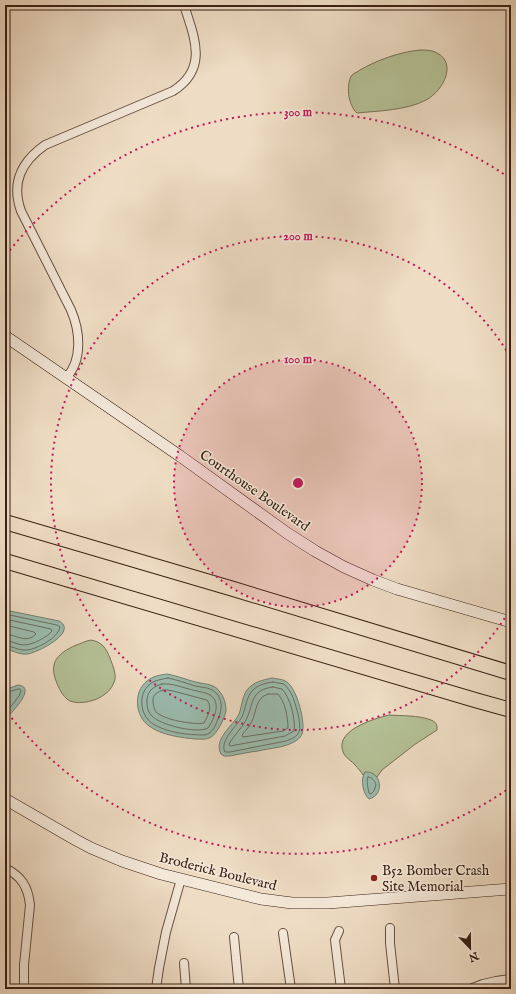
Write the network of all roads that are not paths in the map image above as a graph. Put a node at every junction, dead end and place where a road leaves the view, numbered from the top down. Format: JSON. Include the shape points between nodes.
{"nodes":[{"id":1,"x":184,"y":5,"type":"edge"},
{"id":2,"x":5,"y":336,"type":"edge"},
{"id":3,"x":66,"y":378,"type":"junction"},
{"id":4,"x":5,"y":522,"type":"edge"},
{"id":5,"x":5,"y":561,"type":"edge"},
{"id":6,"x":511,"y":622,"type":"edge"},
{"id":7,"x":511,"y":672,"type":"edge"},
{"id":8,"x":475,"y":700,"type":"junction"},
{"id":9,"x":511,"y":710,"type":"edge"},
{"id":10,"x":511,"y":715,"type":"edge"},
{"id":11,"x":5,"y":799,"type":"edge"},
{"id":12,"x":5,"y":868,"type":"edge"},
{"id":13,"x":181,"y":879,"type":"junction"},
{"id":14,"x":511,"y":889,"type":"edge"},
{"id":15,"x":390,"y":928,"type":"dead end"},
{"id":16,"x":339,"y":931,"type":"dead end"},
{"id":17,"x":283,"y":933,"type":"dead end"},
{"id":18,"x":234,"y":937,"type":"dead end"},
{"id":19,"x":184,"y":963,"type":"dead end"},
{"id":20,"x":511,"y":979,"type":"edge"},
{"id":21,"x":24,"y":989,"type":"edge"},
{"id":22,"x":156,"y":989,"type":"edge"},
{"id":23,"x":186,"y":989,"type":"edge"},
{"id":24,"x":240,"y":989,"type":"edge"},
{"id":25,"x":290,"y":989,"type":"edge"},
{"id":26,"x":341,"y":989,"type":"edge"},
{"id":27,"x":395,"y":989,"type":"edge"},
{"id":28,"x":470,"y":989,"type":"edge"}],
"edges":[{"from":1,"to":3,"type":"street","via":[[196,42],[194,66],[186,80],[172,91],[45,145],[28,160],[20,176],[17,194],[21,211],[77,326],[78,355],[71,373]]},
{"from":2,"to":3,"type":"street","name":"Courthouse Boulevard"},
{"from":3,"to":6,"type":"street","name":"Courthouse Boulevard","via":[[287,532],[344,567],[397,589]]},
{"from":4,"to":7,"type":"highway"},
{"from":5,"to":8,"type":"highway"},
{"from":8,"to":9,"type":"highway"},
{"from":8,"to":10,"type":"highway"},
{"from":11,"to":13,"type":"street","name":"Broderick Boulevard","via":[[91,848],[122,861]]},
{"from":12,"to":21,"type":"street","via":[[22,881],[29,897]]},
{"from":13,"to":14,"type":"street","name":"Broderick Boulevard","via":[[246,896],[292,903],[328,903]]},
{"from":13,"to":22,"type":"street","via":[[166,932]]},
{"from":15,"to":27,"type":"street"},
{"from":16,"to":26,"type":"street","via":[[336,940]]},
{"from":17,"to":25,"type":"street"},
{"from":18,"to":24,"type":"street"},
{"from":19,"to":23,"type":"street"},
{"from":20,"to":28,"type":"street"}]}
